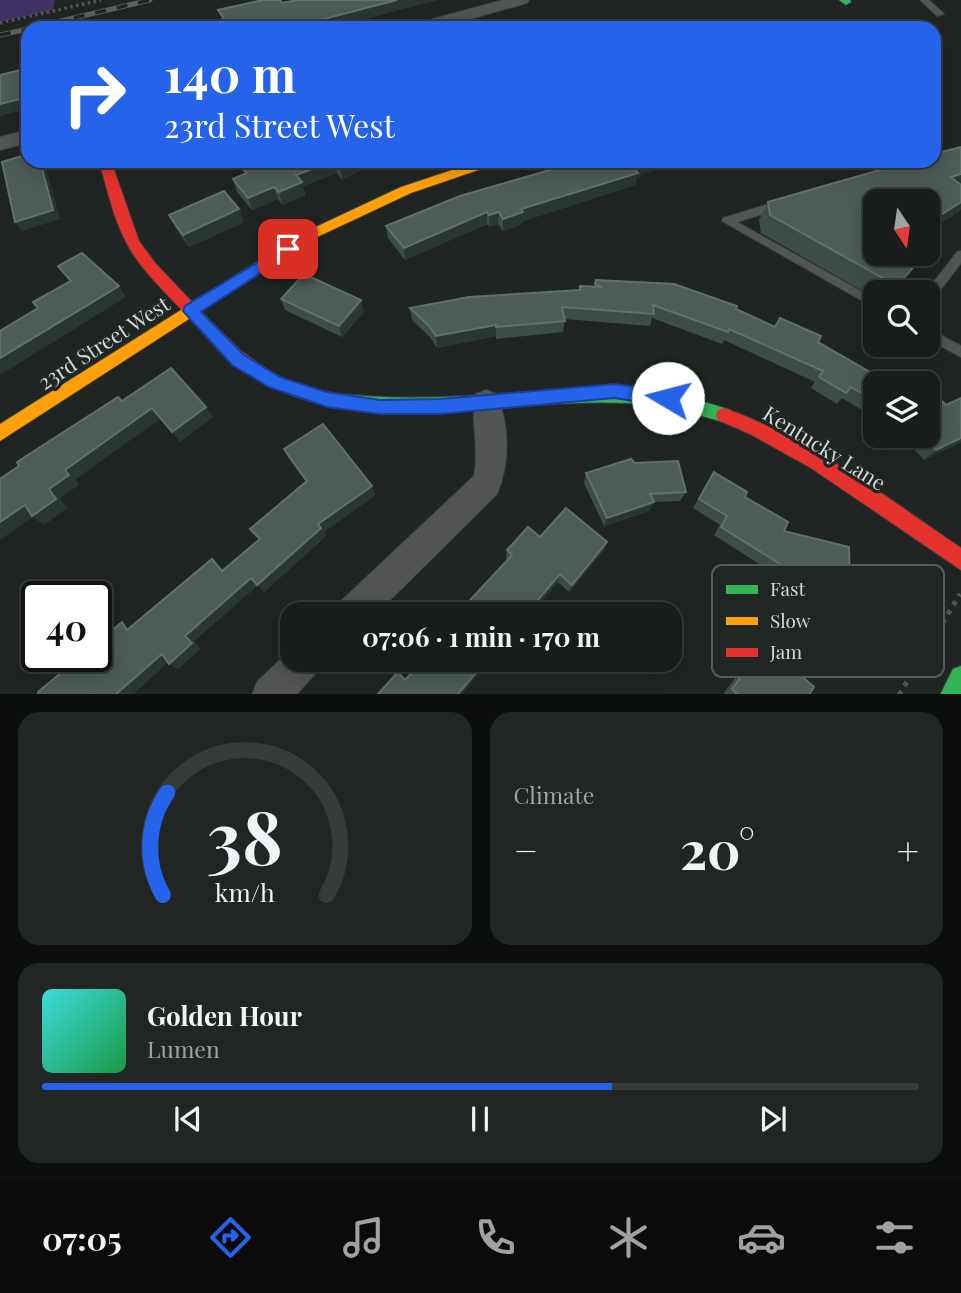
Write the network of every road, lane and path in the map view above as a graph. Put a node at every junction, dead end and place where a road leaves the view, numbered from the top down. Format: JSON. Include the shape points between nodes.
{"nodes":[{"id":1,"x":101,"y":0,"type":"edge"},
{"id":2,"x":521,"y":0,"type":"edge"},
{"id":3,"x":924,"y":0,"type":"edge"},
{"id":4,"x":940,"y":13,"type":"dead end"},
{"id":5,"x":445,"y":21,"type":"edge"},
{"id":6,"x":0,"y":23,"type":"edge"},
{"id":7,"x":21,"y":138,"type":"edge"},
{"id":8,"x":0,"y":144,"type":"edge"},
{"id":9,"x":108,"y":168,"type":"edge"},
{"id":10,"x":471,"y":168,"type":"edge"},
{"id":11,"x":790,"y":202,"type":"edge"},
{"id":12,"x":961,"y":255,"type":"edge"},
{"id":13,"x":940,"y":282,"type":"edge"},
{"id":14,"x":863,"y":297,"type":"edge"},
{"id":15,"x":191,"y":311,"type":"junction"},
{"id":16,"x":940,"y":340,"type":"edge"},
{"id":17,"x":961,"y":352,"type":"edge"},
{"id":18,"x":486,"y":402,"type":"junction"},
{"id":19,"x":0,"y":433,"type":"edge"},
{"id":20,"x":961,"y":560,"type":"edge"},
{"id":21,"x":959,"y":594,"type":"dead end"},
{"id":22,"x":364,"y":602,"type":"edge"},
{"id":23,"x":944,"y":619,"type":"edge"},
{"id":24,"x":293,"y":672,"type":"edge"},
{"id":25,"x":910,"y":677,"type":"edge"},
{"id":26,"x":961,"y":677,"type":"edge"},
{"id":27,"x":271,"y":694,"type":"edge"},
{"id":28,"x":900,"y":694,"type":"edge"},
{"id":29,"x":952,"y":694,"type":"edge"}],
"edges":[{"from":1,"to":6,"type":"path"},
{"from":2,"to":5,"type":"street"},
{"from":3,"to":4,"type":"lane"},
{"from":7,"to":8,"type":"street"},
{"from":9,"to":15,"type":"street","name":"Kentucky Lane","via":[[134,242],[150,267]]},
{"from":10,"to":15,"type":"street","name":"23rd Street West","via":[[406,190],[308,236]]},
{"from":11,"to":14,"type":"lane","via":[[727,220]]},
{"from":12,"to":13,"type":"lane"},
{"from":15,"to":18,"type":"street","name":"Kentucky Lane","via":[[238,360],[275,382],[327,400],[380,407]]},
{"from":15,"to":19,"type":"street","name":"23rd Street West"},
{"from":16,"to":17,"type":"lane"},
{"from":18,"to":20,"type":"street","name":"Kentucky Lane","via":[[614,391],[722,412],[775,437]]},
{"from":18,"to":22,"type":"street","via":[[493,439],[486,484]]},
{"from":21,"to":23,"type":"path"},
{"from":24,"to":27,"type":"street"},
{"from":25,"to":28,"type":"path"},
{"from":26,"to":29,"type":"street"}]}
